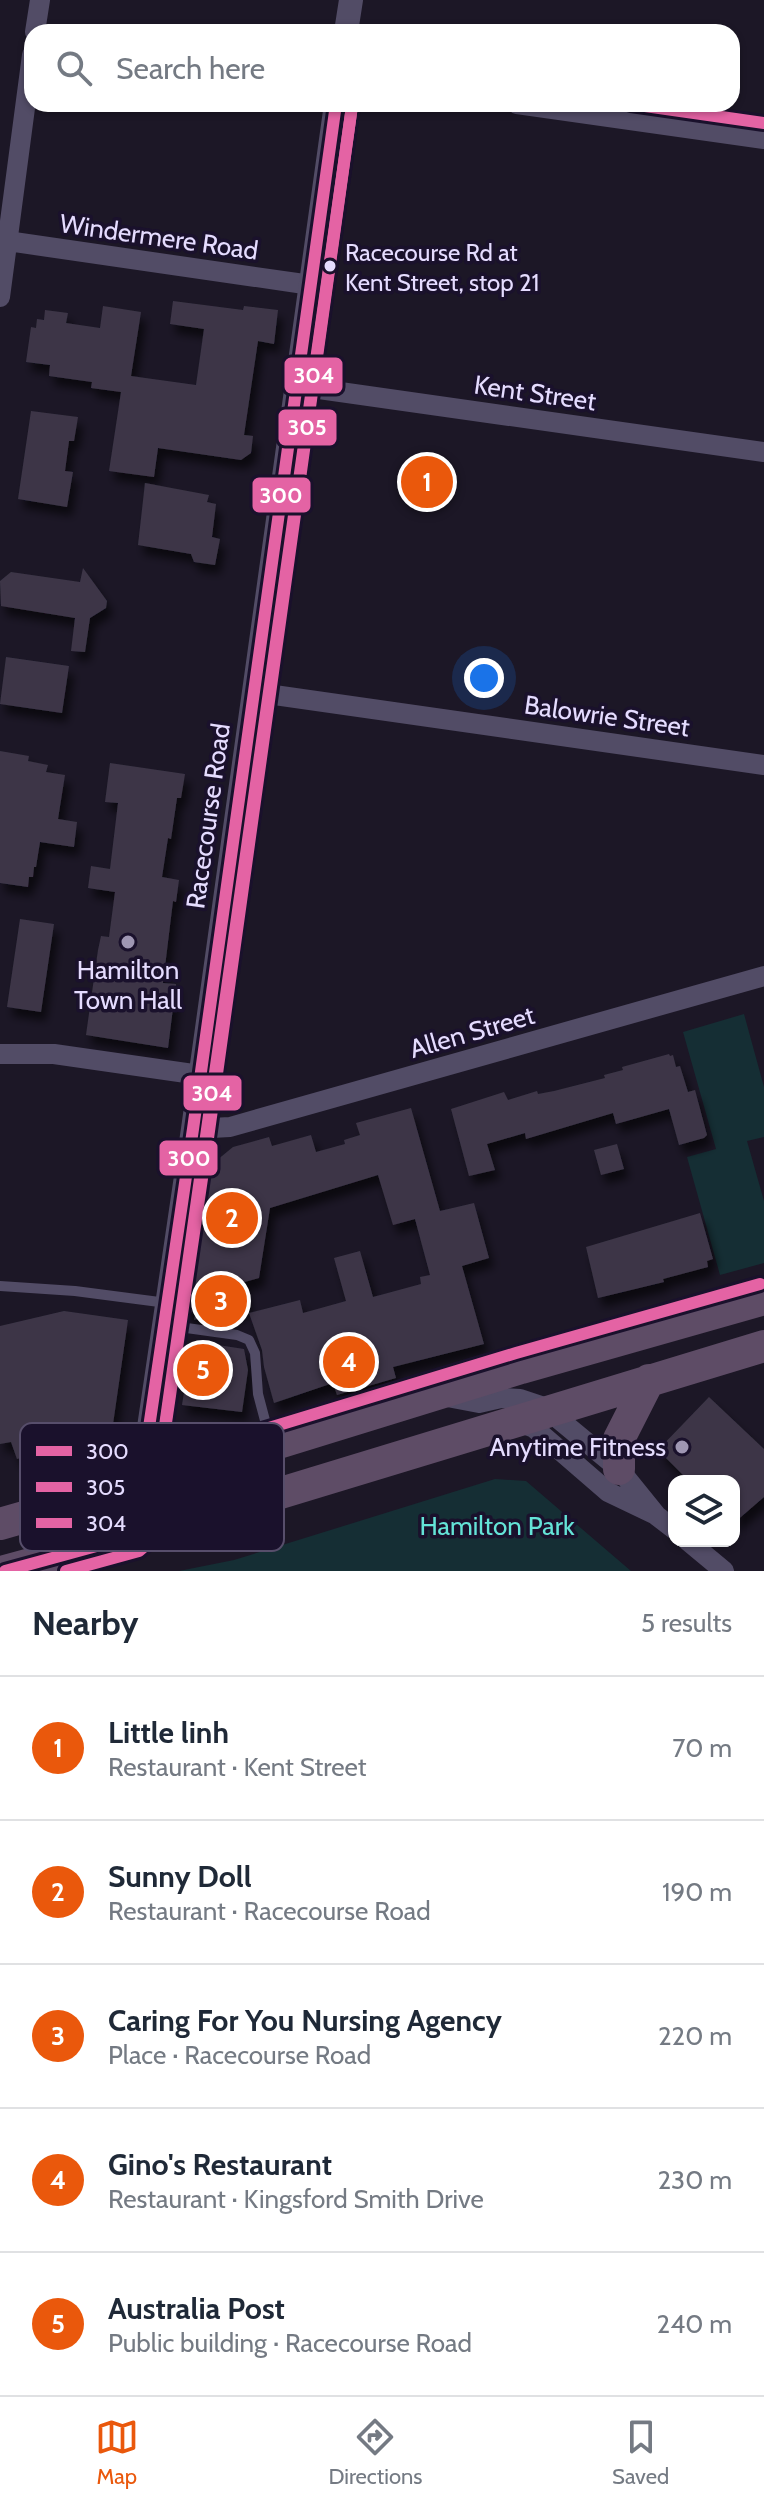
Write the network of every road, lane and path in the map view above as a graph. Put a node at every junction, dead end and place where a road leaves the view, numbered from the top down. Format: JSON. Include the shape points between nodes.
{"nodes":[{"id":1,"x":40,"y":0,"type":"edge"},
{"id":2,"x":351,"y":0,"type":"edge"},
{"id":3,"x":36,"y":24,"type":"edge"},
{"id":4,"x":347,"y":24,"type":"edge"},
{"id":5,"x":24,"y":106,"type":"edge"},
{"id":6,"x":335,"y":112,"type":"edge"},
{"id":7,"x":573,"y":112,"type":"edge"},
{"id":8,"x":764,"y":139,"type":"edge"},
{"id":9,"x":3,"y":241,"type":"edge"},
{"id":10,"x":311,"y":285,"type":"junction"},
{"id":11,"x":0,"y":297,"type":"edge"},
{"id":12,"x":298,"y":386,"type":"junction"},
{"id":13,"x":764,"y":452,"type":"edge"},
{"id":14,"x":253,"y":692,"type":"junction"},
{"id":15,"x":764,"y":765,"type":"edge"},
{"id":16,"x":764,"y":976,"type":"edge"},
{"id":17,"x":0,"y":1054,"type":"edge"},
{"id":18,"x":200,"y":1075,"type":"junction"},
{"id":19,"x":193,"y":1129,"type":"junction"},
{"id":20,"x":0,"y":1286,"type":"edge"},
{"id":21,"x":764,"y":1299,"type":"edge"},
{"id":22,"x":165,"y":1314,"type":"junction"},
{"id":23,"x":764,"y":1346,"type":"edge"},
{"id":24,"x":649,"y":1380,"type":"junction"},
{"id":25,"x":435,"y":1394,"type":"junction"},
{"id":26,"x":548,"y":1410,"type":"junction"},
{"id":27,"x":516,"y":1420,"type":"junction"},
{"id":28,"x":150,"y":1423,"type":"edge"},
{"id":29,"x":265,"y":1423,"type":"edge"},
{"id":30,"x":284,"y":1441,"type":"edge"},
{"id":31,"x":619,"y":1469,"type":"junction"},
{"id":32,"x":284,"y":1490,"type":"edge"},
{"id":33,"x":657,"y":1516,"type":"junction"},
{"id":34,"x":20,"y":1518,"type":"edge"},
{"id":35,"x":0,"y":1524,"type":"edge"},
{"id":36,"x":668,"y":1524,"type":"edge"},
{"id":37,"x":695,"y":1547,"type":"edge"},
{"id":38,"x":78,"y":1551,"type":"edge"},
{"id":39,"x":5,"y":1571,"type":"edge"},
{"id":40,"x":724,"y":1571,"type":"edge"}],
"edges":[{"from":1,"to":3,"type":"street"},
{"from":2,"to":4,"type":"street"},
{"from":5,"to":9,"type":"street"},
{"from":6,"to":10,"type":"street","name":"Racecourse Road"},
{"from":7,"to":8,"type":"street"},
{"from":9,"to":10,"type":"street","name":"Windermere Road"},
{"from":9,"to":11,"type":"street"},
{"from":10,"to":12,"type":"street","name":"Racecourse Road"},
{"from":12,"to":13,"type":"street","name":"Kent Street"},
{"from":12,"to":14,"type":"street","name":"Racecourse Road"},
{"from":14,"to":15,"type":"street","name":"Balowrie Street"},
{"from":14,"to":18,"type":"street","name":"Racecourse Road"},
{"from":16,"to":19,"type":"street","name":"Allen Street","via":[[230,1127]]},
{"from":17,"to":18,"type":"street","via":[[54,1054]]},
{"from":18,"to":19,"type":"street","name":"Racecourse Road"},
{"from":19,"to":22,"type":"street","name":"Racecourse Road"},
{"from":20,"to":22,"type":"lane","via":[[75,1291]]},
{"from":21,"to":25,"type":"highway"},
{"from":22,"to":28,"type":"street","name":"Racecourse Road"},
{"from":22,"to":29,"type":"lane","via":[[249,1340]]},
{"from":23,"to":24,"type":"highway"},
{"from":24,"to":26,"type":"highway"},
{"from":24,"to":31,"type":"highway","via":[[619,1439]]},
{"from":25,"to":26,"type":"street","via":[[479,1403],[520,1399]]},
{"from":25,"to":30,"type":"highway"},
{"from":26,"to":27,"type":"highway"},
{"from":26,"to":31,"type":"street"},
{"from":27,"to":32,"type":"highway"},
{"from":27,"to":33,"type":"street","via":[[534,1428],[608,1492]]},
{"from":31,"to":33,"type":"street"},
{"from":33,"to":36,"type":"street"},
{"from":34,"to":35,"type":"highway"},
{"from":37,"to":40,"type":"street"},
{"from":38,"to":39,"type":"highway"}]}
